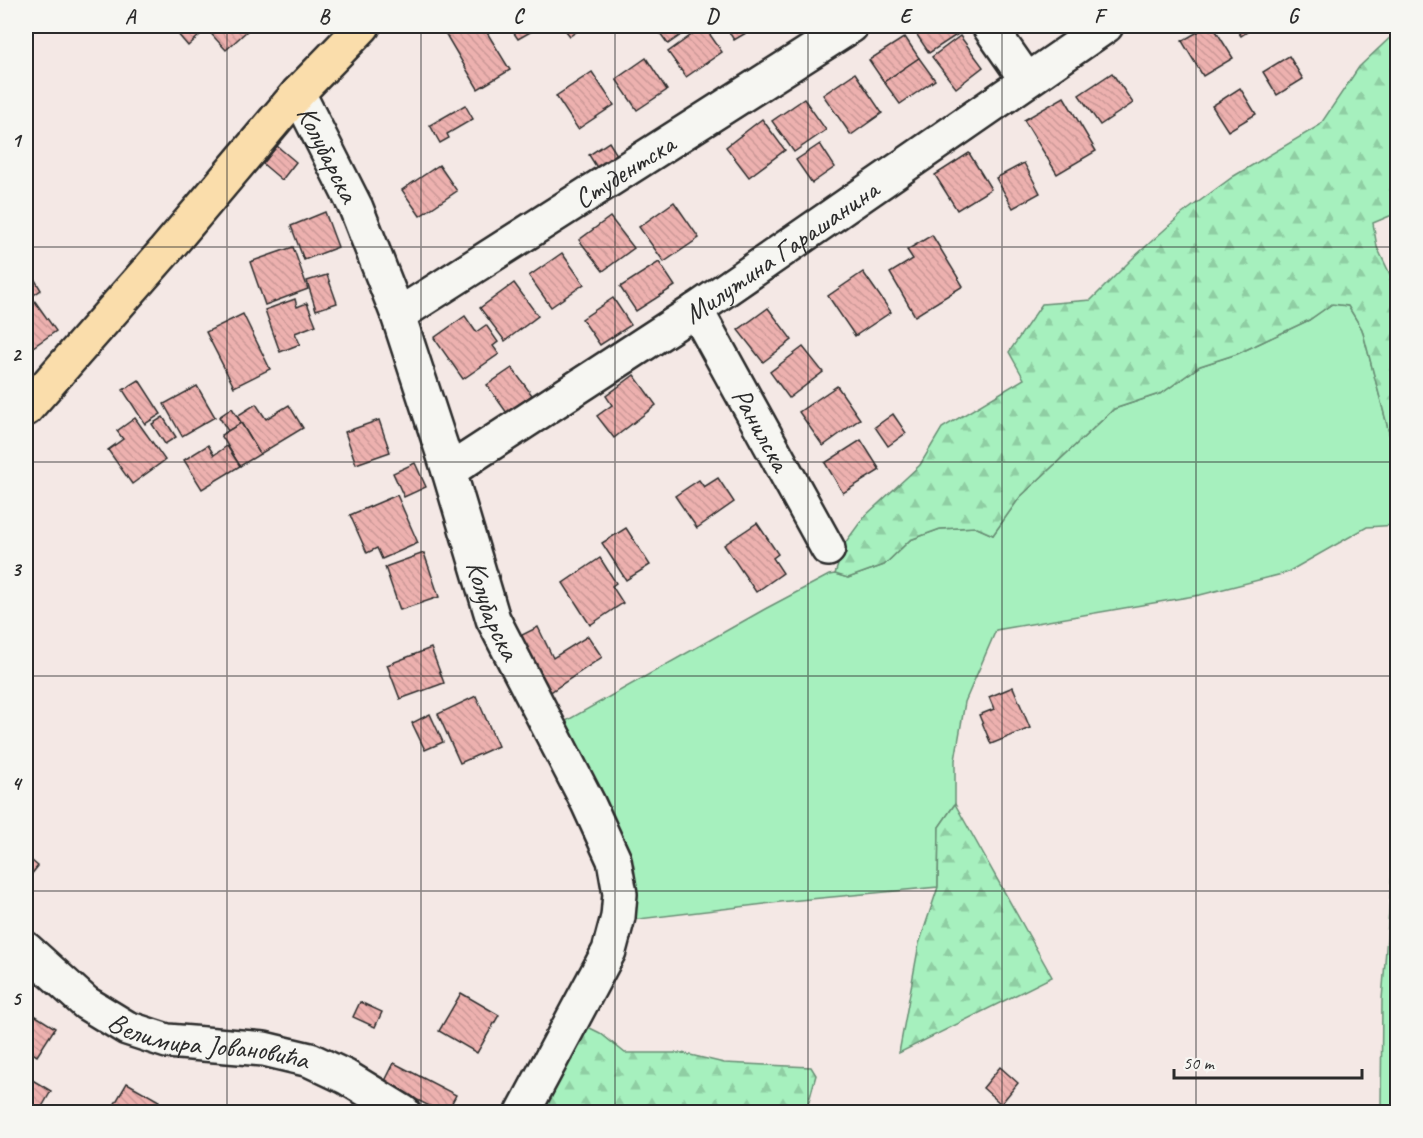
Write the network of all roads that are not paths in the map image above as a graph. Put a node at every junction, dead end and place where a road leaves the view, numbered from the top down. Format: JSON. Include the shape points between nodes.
{"nodes":[{"id":1,"x":363,"y":26,"type":"edge"},
{"id":2,"x":851,"y":26,"type":"edge"},
{"id":3,"x":988,"y":26,"type":"edge"},
{"id":4,"x":1106,"y":26,"type":"edge"},
{"id":5,"x":1026,"y":79,"type":"junction"},
{"id":6,"x":298,"y":93,"type":"junction"},
{"id":7,"x":696,"y":310,"type":"junction"},
{"id":8,"x":398,"y":315,"type":"junction"},
{"id":9,"x":26,"y":409,"type":"edge"},
{"id":10,"x":449,"y":471,"type":"junction"},
{"id":11,"x":828,"y":549,"type":"dead end"},
{"id":12,"x":26,"y":949,"type":"edge"},
{"id":13,"x":403,"y":1113,"type":"edge"},
{"id":14,"x":523,"y":1113,"type":"edge"}],
"edges":[{"from":1,"to":6,"type":"main road"},
{"from":2,"to":8,"type":"street","name":"Студентска"},
{"from":3,"to":5,"type":"street"},
{"from":4,"to":5,"type":"street","name":"Милутина Гарашанина"},
{"from":5,"to":7,"type":"street","name":"Милутина Гарашанина"},
{"from":6,"to":8,"type":"street","name":"Колубарска","via":[[357,208]]},
{"from":6,"to":9,"type":"main road"},
{"from":7,"to":10,"type":"street","name":"Милутина Гарашанина"},
{"from":7,"to":11,"type":"street","name":"Ранилска"},
{"from":8,"to":10,"type":"street","name":"Колубарска"},
{"from":10,"to":14,"type":"street","name":"Колубарска","via":[[493,619],[588,802],[614,860],[620,894],[609,951]]},
{"from":12,"to":13,"type":"street","name":"Велимира Јовановића","via":[[86,1003],[127,1028],[167,1041],[264,1049],[310,1060],[346,1077]]}]}
